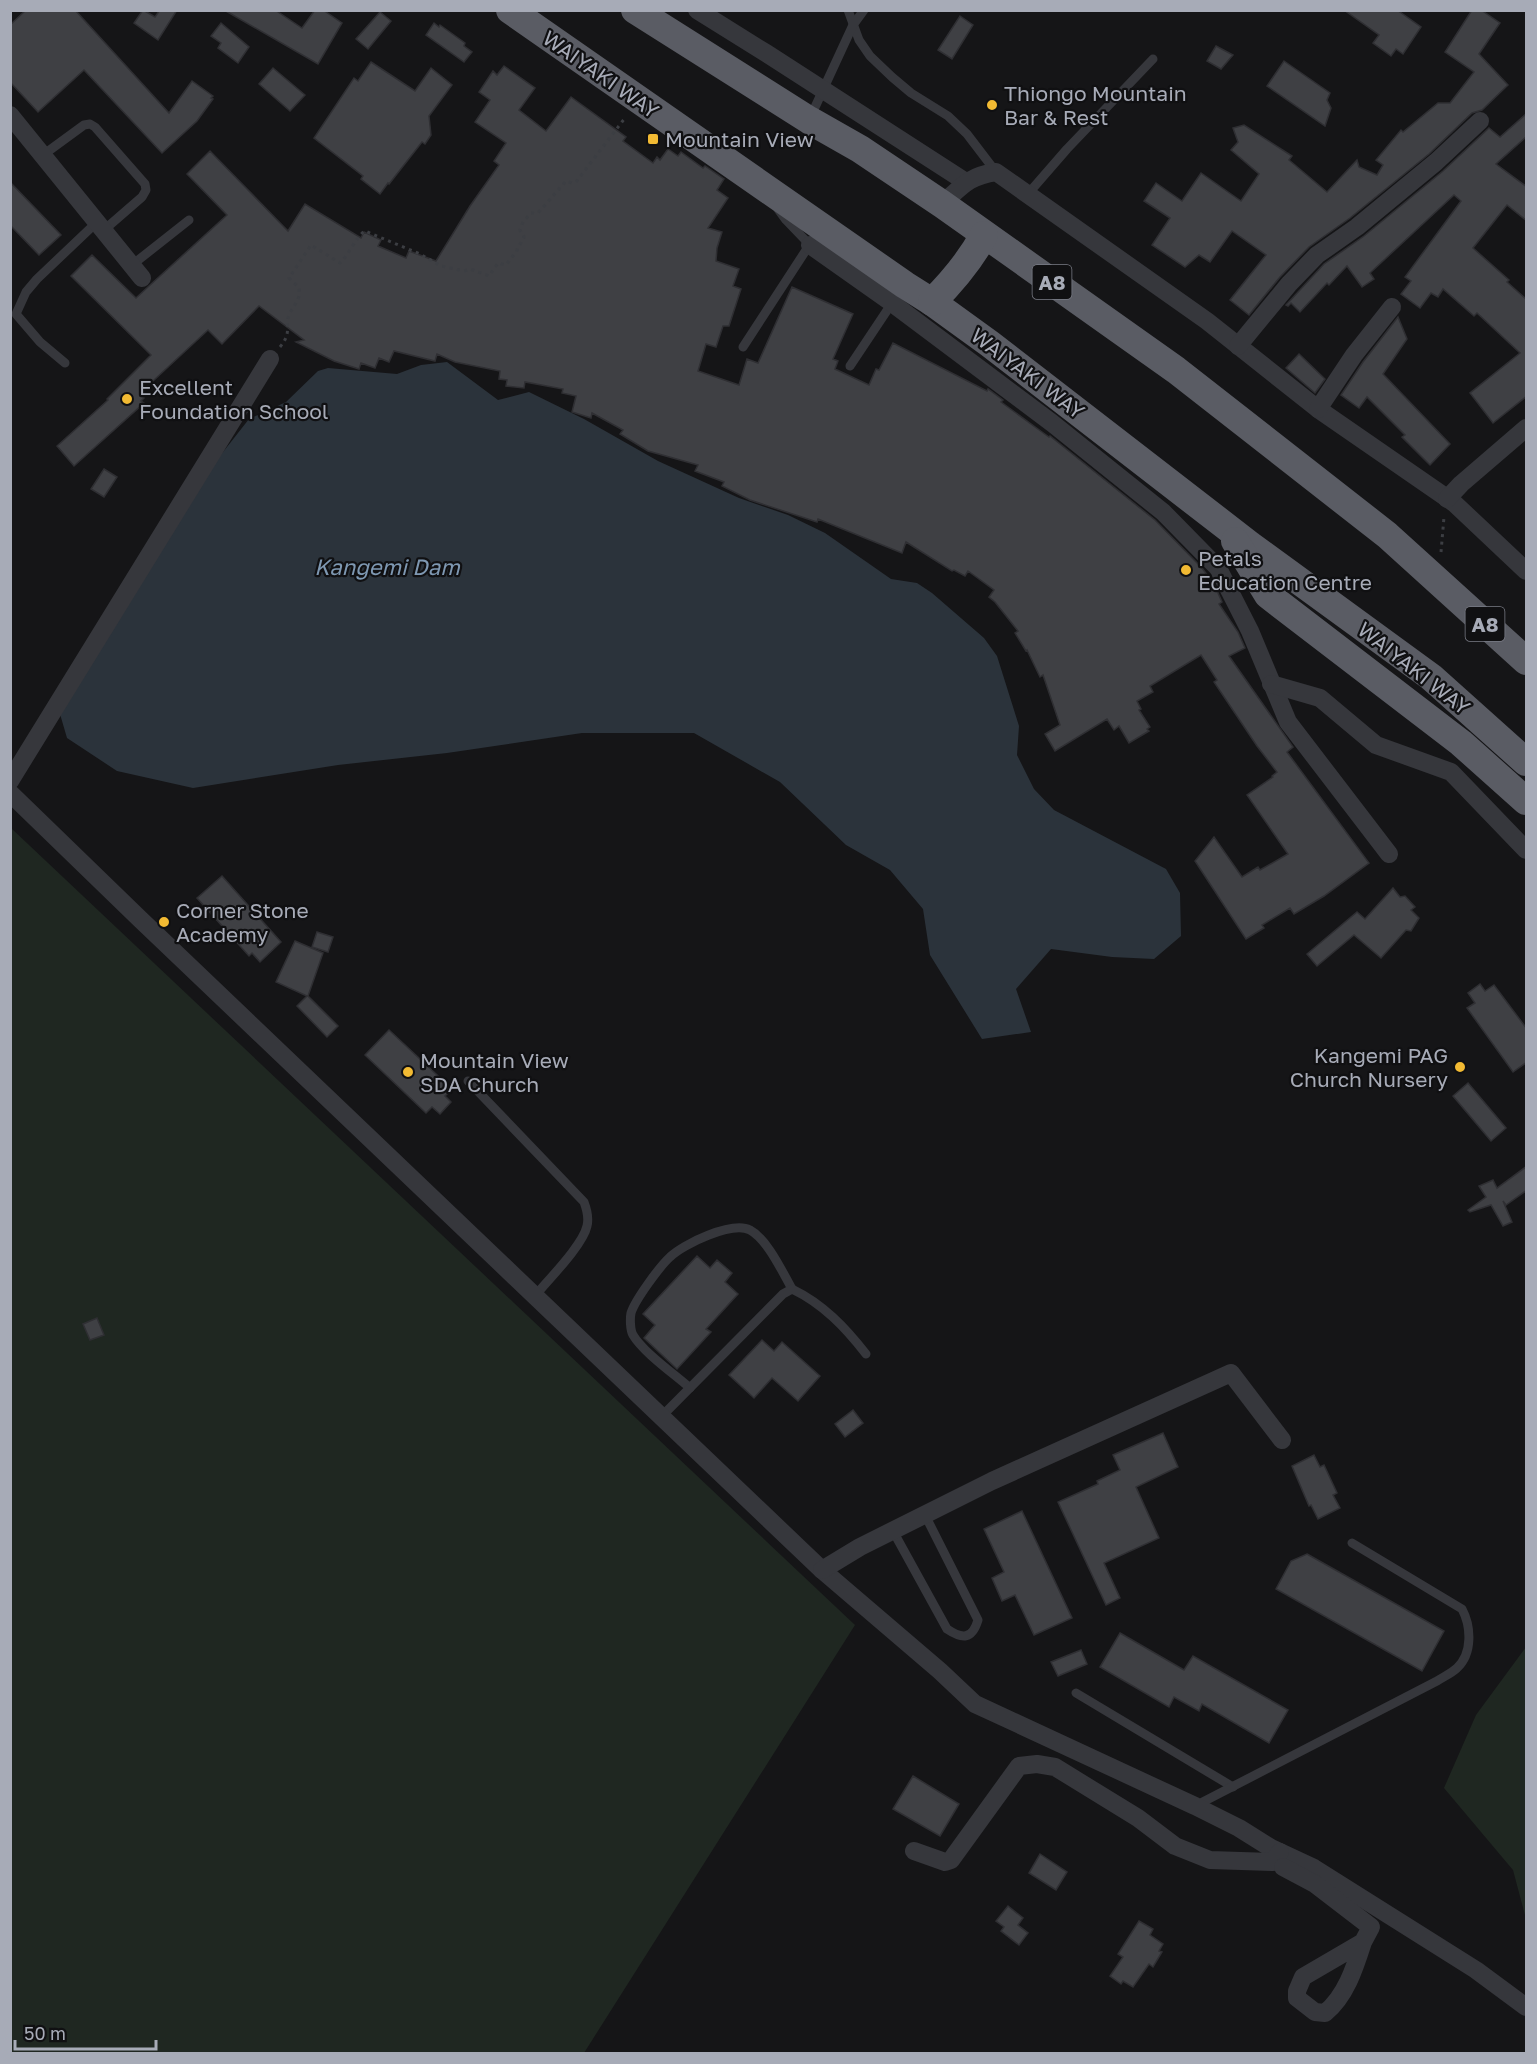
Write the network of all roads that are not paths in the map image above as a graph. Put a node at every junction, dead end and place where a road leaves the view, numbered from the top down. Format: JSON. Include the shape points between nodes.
{"nodes":[{"id":1,"x":510,"y":10,"type":"edge"},
{"id":2,"x":697,"y":10,"type":"edge"},
{"id":3,"x":848,"y":10,"type":"edge"},
{"id":4,"x":864,"y":10,"type":"edge"},
{"id":5,"x":648,"y":14,"type":"edge"},
{"id":6,"x":853,"y":26,"type":"junction"},
{"id":7,"x":1153,"y":59,"type":"dead end"},
{"id":8,"x":823,"y":89,"type":"junction"},
{"id":9,"x":10,"y":115,"type":"edge"},
{"id":10,"x":809,"y":120,"type":"junction"},
{"id":11,"x":1480,"y":121,"type":"dead end"},
{"id":12,"x":43,"y":155,"type":"junction"},
{"id":13,"x":996,"y":172,"type":"junction"},
{"id":14,"x":966,"y":182,"type":"junction"},
{"id":15,"x":1027,"y":195,"type":"junction"},
{"id":16,"x":942,"y":204,"type":"junction"},
{"id":17,"x":189,"y":220,"type":"dead end"},
{"id":18,"x":100,"y":226,"type":"junction"},
{"id":19,"x":984,"y":235,"type":"junction"},
{"id":20,"x":816,"y":236,"type":"junction"},
{"id":21,"x":137,"y":271,"type":"joint"},
{"id":22,"x":898,"y":294,"type":"junction"},
{"id":23,"x":932,"y":302,"type":"junction"},
{"id":24,"x":1392,"y":308,"type":"dead end"},
{"id":25,"x":1238,"y":346,"type":"junction"},
{"id":26,"x":743,"y":347,"type":"dead end"},
{"id":27,"x":270,"y":359,"type":"road end"},
{"id":28,"x":65,"y":363,"type":"dead end"},
{"id":29,"x":850,"y":366,"type":"dead end"},
{"id":30,"x":1318,"y":409,"type":"junction"},
{"id":31,"x":1527,"y":428,"type":"edge"},
{"id":32,"x":1447,"y":499,"type":"junction"},
{"id":33,"x":1227,"y":527,"type":"junction"},
{"id":34,"x":1527,"y":571,"type":"edge"},
{"id":35,"x":1527,"y":661,"type":"edge"},
{"id":36,"x":1271,"y":684,"type":"junction"},
{"id":37,"x":1527,"y":762,"type":"edge"},
{"id":38,"x":10,"y":781,"type":"edge"},
{"id":39,"x":10,"y":793,"type":"edge"},
{"id":40,"x":1527,"y":801,"type":"edge"},
{"id":41,"x":1527,"y":850,"type":"edge"},
{"id":42,"x":1389,"y":854,"type":"dead end"},
{"id":43,"x":468,"y":1081,"type":"dead end"},
{"id":44,"x":792,"y":1289,"type":"junction"},
{"id":45,"x":535,"y":1296,"type":"junction"},
{"id":46,"x":866,"y":1354,"type":"dead end"},
{"id":47,"x":690,"y":1388,"type":"junction"},
{"id":48,"x":662,"y":1417,"type":"junction"},
{"id":49,"x":1282,"y":1440,"type":"dead end"},
{"id":50,"x":924,"y":1515,"type":"junction"},
{"id":51,"x":893,"y":1531,"type":"junction"},
{"id":52,"x":1352,"y":1543,"type":"dead end"},
{"id":53,"x":822,"y":1570,"type":"junction"},
{"id":54,"x":1076,"y":1693,"type":"dead end"},
{"id":55,"x":1233,"y":1787,"type":"junction"},
{"id":56,"x":1196,"y":1806,"type":"junction"},
{"id":57,"x":914,"y":1851,"type":"dead end"},
{"id":58,"x":1277,"y":1857,"type":"junction"},
{"id":59,"x":1363,"y":1942,"type":"dead end"},
{"id":60,"x":1527,"y":2007,"type":"edge"}],
"edges":[{"from":1,"to":20,"type":"highway","name":"WAIYAKI WAY","via":[[761,185]]},
{"from":2,"to":8,"type":"street"},
{"from":3,"to":6,"type":"lane"},
{"from":4,"to":6,"type":"lane"},
{"from":5,"to":10,"type":"highway","number":"A8"},
{"from":6,"to":8,"type":"lane"},
{"from":6,"to":13,"type":"lane","via":[[870,56],[911,93],[948,116]]},
{"from":7,"to":15,"type":"lane"},
{"from":8,"to":10,"type":"lane"},
{"from":8,"to":14,"type":"street"},
{"from":9,"to":12,"type":"street"},
{"from":10,"to":16,"type":"highway","number":"A8"},
{"from":11,"to":25,"type":"street","via":[[1357,227],[1317,255]]},
{"from":12,"to":18,"type":"street"},
{"from":12,"to":18,"type":"lane","via":[[84,124],[90,124],[145,184],[142,197]]},
{"from":13,"to":14,"type":"street","via":[[979,174]]},
{"from":13,"to":15,"type":"street"},
{"from":14,"to":16,"type":"street"},
{"from":15,"to":25,"type":"street"},
{"from":16,"to":19,"type":"highway","number":"A8"},
{"from":17,"to":21,"type":"lane"},
{"from":18,"to":21,"type":"street"},
{"from":18,"to":28,"type":"lane","via":[[37,279],[16,314]]},
{"from":19,"to":23,"type":"highway","via":[[960,273]]},
{"from":19,"to":35,"type":"highway","number":"A8","via":[[1176,370],[1387,535]]},
{"from":20,"to":22,"type":"highway","name":"WAIYAKI WAY"},
{"from":20,"to":26,"type":"lane"},
{"from":22,"to":23,"type":"highway","name":"WAIYAKI WAY"},
{"from":22,"to":29,"type":"lane"},
{"from":22,"to":36,"type":"street","via":[[1163,512],[1218,568],[1250,630]]},
{"from":23,"to":33,"type":"highway","name":"WAIYAKI WAY"},
{"from":24,"to":30,"type":"street"},
{"from":25,"to":30,"type":"street"},
{"from":27,"to":38,"type":"street"},
{"from":30,"to":32,"type":"street"},
{"from":31,"to":32,"type":"street"},
{"from":32,"to":34,"type":"street"},
{"from":33,"to":37,"type":"highway","name":"WAIYAKI WAY","via":[[1431,677]]},
{"from":33,"to":40,"type":"highway","via":[[1268,595],[1461,743]]},
{"from":36,"to":41,"type":"street","via":[[1320,698],[1376,745],[1451,772]]},
{"from":36,"to":42,"type":"street","via":[[1288,722]]},
{"from":39,"to":45,"type":"street"},
{"from":43,"to":45,"type":"lane","via":[[584,1202],[587,1228]]},
{"from":44,"to":46,"type":"lane","via":[[830,1314]]},
{"from":44,"to":47,"type":"lane"},
{"from":44,"to":47,"type":"lane","via":[[760,1238],[748,1229],[730,1228],[709,1234],[671,1256],[638,1298],[630,1314],[632,1334]]},
{"from":45,"to":48,"type":"street"},
{"from":47,"to":48,"type":"lane"},
{"from":48,"to":53,"type":"street"},
{"from":49,"to":50,"type":"street","via":[[1231,1373]]},
{"from":50,"to":51,"type":"street"},
{"from":50,"to":51,"type":"lane","via":[[978,1620],[971,1634],[957,1636],[947,1629]]},
{"from":51,"to":53,"type":"street"},
{"from":52,"to":55,"type":"lane","via":[[1462,1609],[1470,1641],[1464,1659],[1457,1669],[1437,1681]]},
{"from":53,"to":56,"type":"street","via":[[975,1704]]},
{"from":54,"to":55,"type":"lane"},
{"from":55,"to":56,"type":"lane"},
{"from":56,"to":58,"type":"street","via":[[1239,1828]]},
{"from":57,"to":58,"type":"street","via":[[945,1862],[951,1860],[1019,1766],[1037,1764],[1055,1767],[1138,1818],[1175,1846],[1210,1860]]},
{"from":58,"to":59,"type":"street","via":[[1371,1927]]},
{"from":58,"to":60,"type":"street","via":[[1314,1868]]}]}
